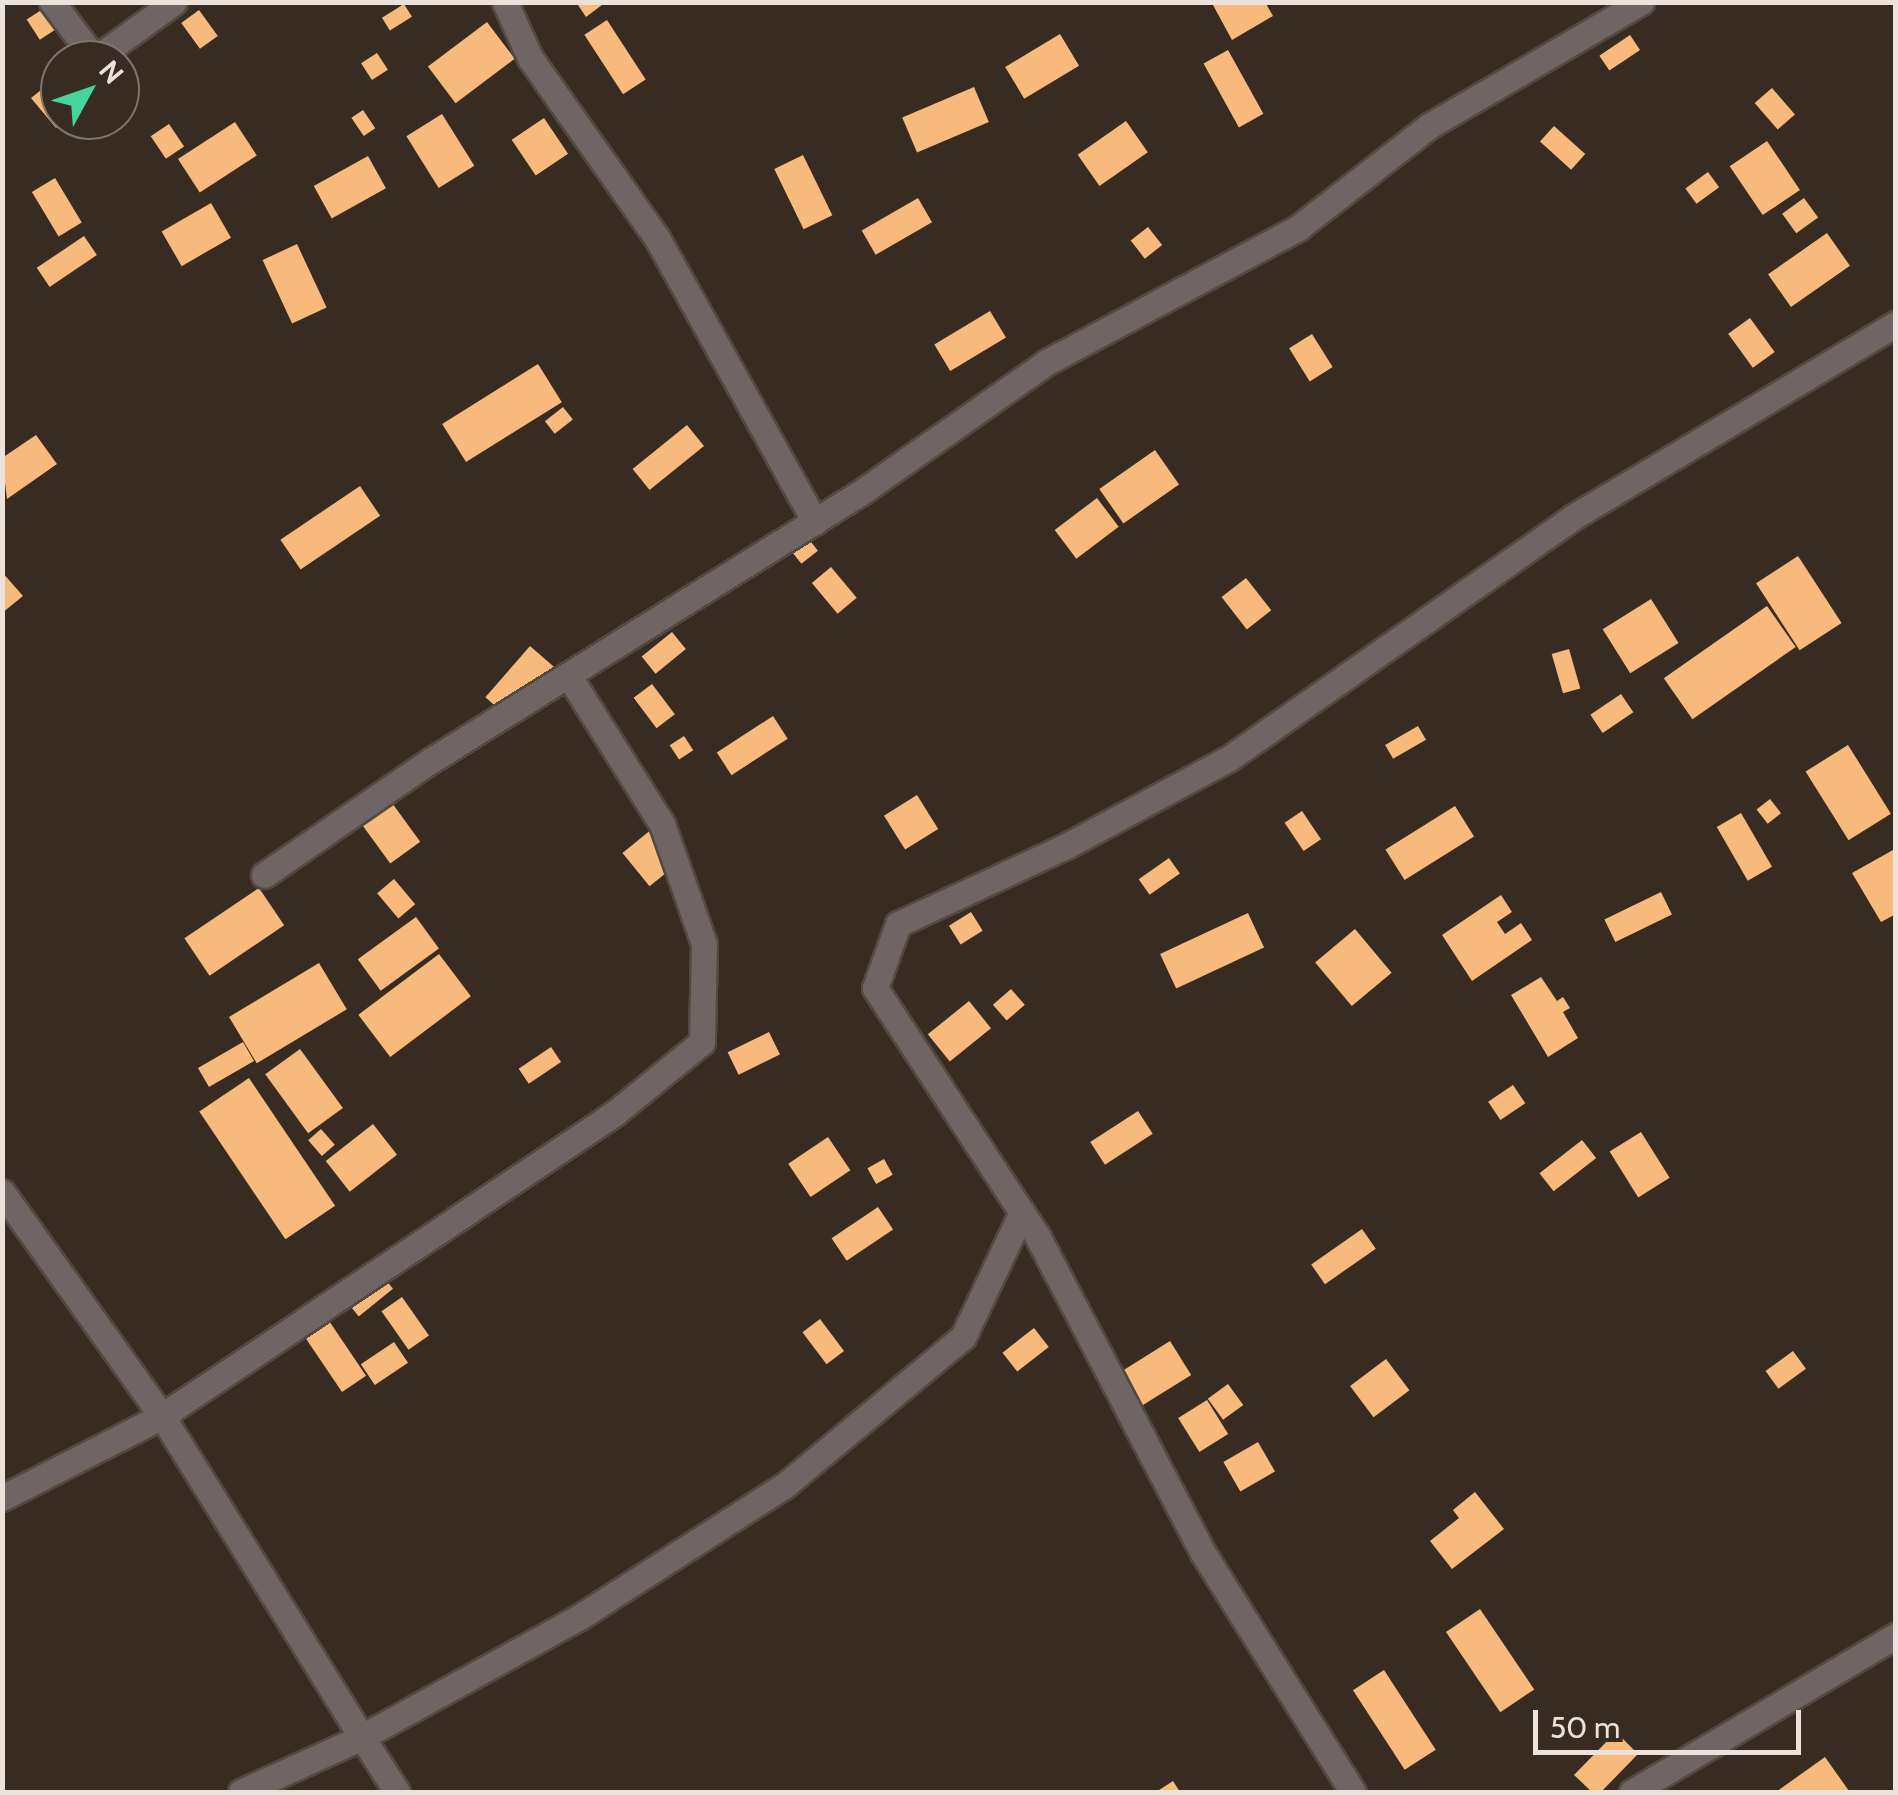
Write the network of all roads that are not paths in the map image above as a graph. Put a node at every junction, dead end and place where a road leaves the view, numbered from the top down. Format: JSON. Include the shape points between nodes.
{"nodes":[{"id":1,"x":52,"y":2,"type":"edge"},
{"id":2,"x":174,"y":2,"type":"edge"},
{"id":3,"x":506,"y":2,"type":"edge"},
{"id":4,"x":1641,"y":2,"type":"edge"},
{"id":5,"x":1896,"y":324,"type":"edge"},
{"id":6,"x":815,"y":522,"type":"junction"},
{"id":7,"x":570,"y":678,"type":"junction"},
{"id":8,"x":264,"y":875,"type":"dead end"},
{"id":9,"x":2,"y":1192,"type":"edge"},
{"id":10,"x":1022,"y":1212,"type":"junction"},
{"id":11,"x":162,"y":1416,"type":"junction"},
{"id":12,"x":2,"y":1498,"type":"edge"},
{"id":13,"x":1896,"y":1634,"type":"edge"},
{"id":14,"x":362,"y":1737,"type":"junction"},
{"id":15,"x":241,"y":1792,"type":"edge"},
{"id":16,"x":397,"y":1792,"type":"edge"},
{"id":17,"x":1353,"y":1792,"type":"edge"},
{"id":18,"x":1632,"y":1792,"type":"edge"}],
"edges":[{"from":1,"to":2,"type":"street","via":[[96,59]]},
{"from":3,"to":6,"type":"street","via":[[530,58],[657,238]]},
{"from":4,"to":6,"type":"street","via":[[1429,126],[1298,228],[1047,362]]},
{"from":5,"to":10,"type":"street","via":[[1573,517],[1228,759],[1068,845],[898,924],[875,988]]},
{"from":6,"to":7,"type":"street"},
{"from":7,"to":8,"type":"street","via":[[430,761]]},
{"from":7,"to":11,"type":"street","via":[[662,824],[704,944],[702,1042],[614,1114]]},
{"from":9,"to":11,"type":"street"},
{"from":10,"to":14,"type":"street","via":[[964,1338],[784,1486],[578,1618]]},
{"from":10,"to":17,"type":"street","via":[[1203,1552]]},
{"from":11,"to":12,"type":"street"},
{"from":11,"to":14,"type":"street"},
{"from":13,"to":18,"type":"street"},
{"from":14,"to":15,"type":"street"},
{"from":14,"to":16,"type":"street"}]}
